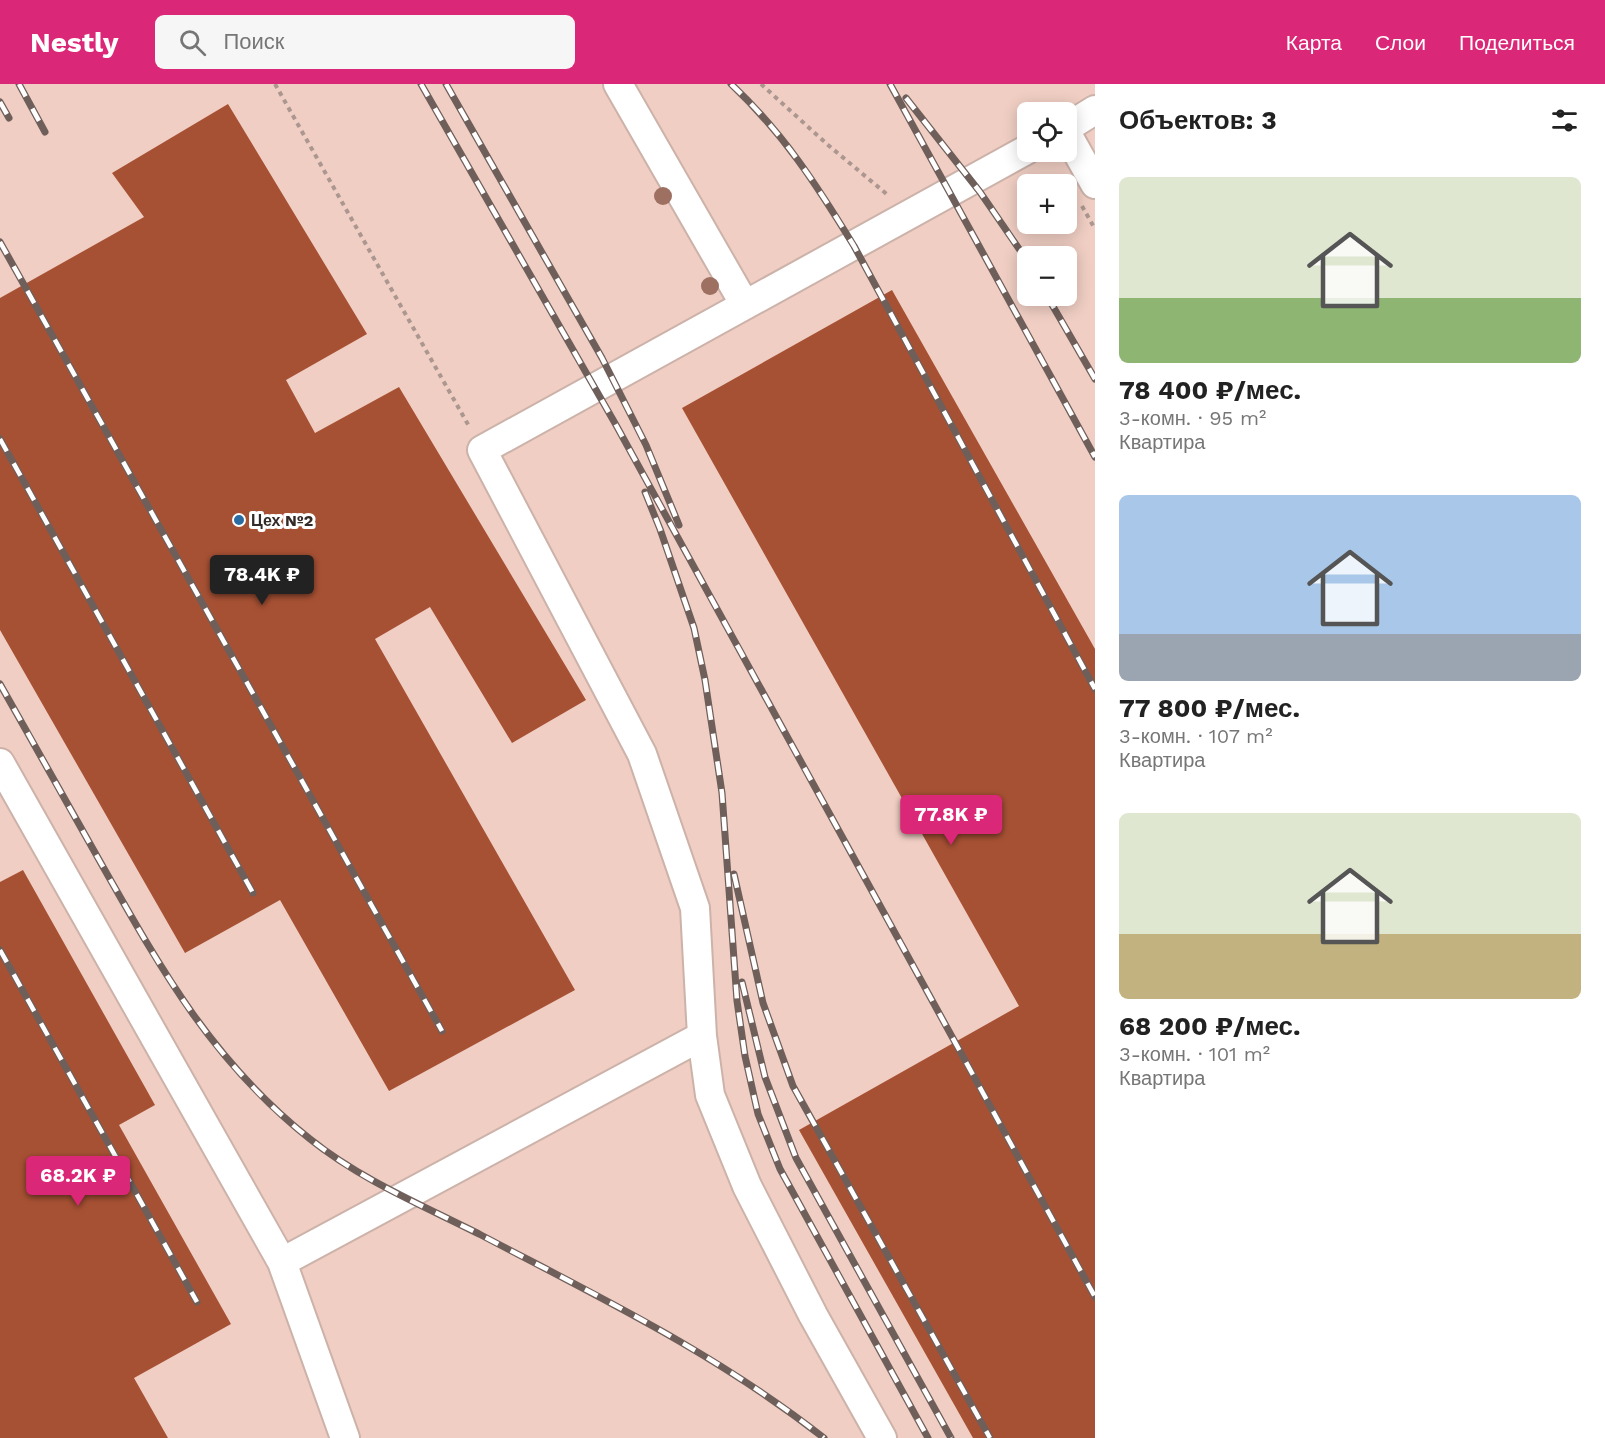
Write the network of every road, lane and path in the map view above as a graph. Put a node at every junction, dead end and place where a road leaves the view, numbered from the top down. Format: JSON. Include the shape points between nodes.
{"nodes":[{"id":1,"x":275,"y":84,"type":"edge"},
{"id":2,"x":618,"y":84,"type":"edge"},
{"id":3,"x":761,"y":84,"type":"edge"},
{"id":4,"x":1095,"y":110,"type":"edge"},
{"id":5,"x":1077,"y":122,"type":"edge"},
{"id":6,"x":1077,"y":150,"type":"edge"},
{"id":7,"x":1017,"y":155,"type":"edge"},
{"id":8,"x":1095,"y":184,"type":"edge"},
{"id":9,"x":911,"y":213,"type":"junction"},
{"id":10,"x":745,"y":305,"type":"junction"},
{"id":11,"x":482,"y":450,"type":"junction"},
{"id":12,"x":0,"y":763,"type":"edge"},
{"id":13,"x":702,"y":1036,"type":"junction"},
{"id":14,"x":282,"y":1262,"type":"junction"},
{"id":15,"x":345,"y":1438,"type":"edge"},
{"id":16,"x":882,"y":1438,"type":"edge"}],
"edges":[{"from":1,"to":11,"type":"path"},
{"from":2,"to":10,"type":"lane"},
{"from":3,"to":9,"type":"path"},
{"from":4,"to":5,"type":"lane"},
{"from":6,"to":8,"type":"lane"},
{"from":7,"to":9,"type":"lane"},
{"from":9,"to":10,"type":"lane"},
{"from":10,"to":11,"type":"lane"},
{"from":11,"to":13,"type":"lane","via":[[642,754],[695,908]]},
{"from":12,"to":14,"type":"lane"},
{"from":13,"to":14,"type":"lane"},
{"from":13,"to":16,"type":"lane","via":[[710,1095],[747,1186]]},
{"from":14,"to":15,"type":"lane"}]}
